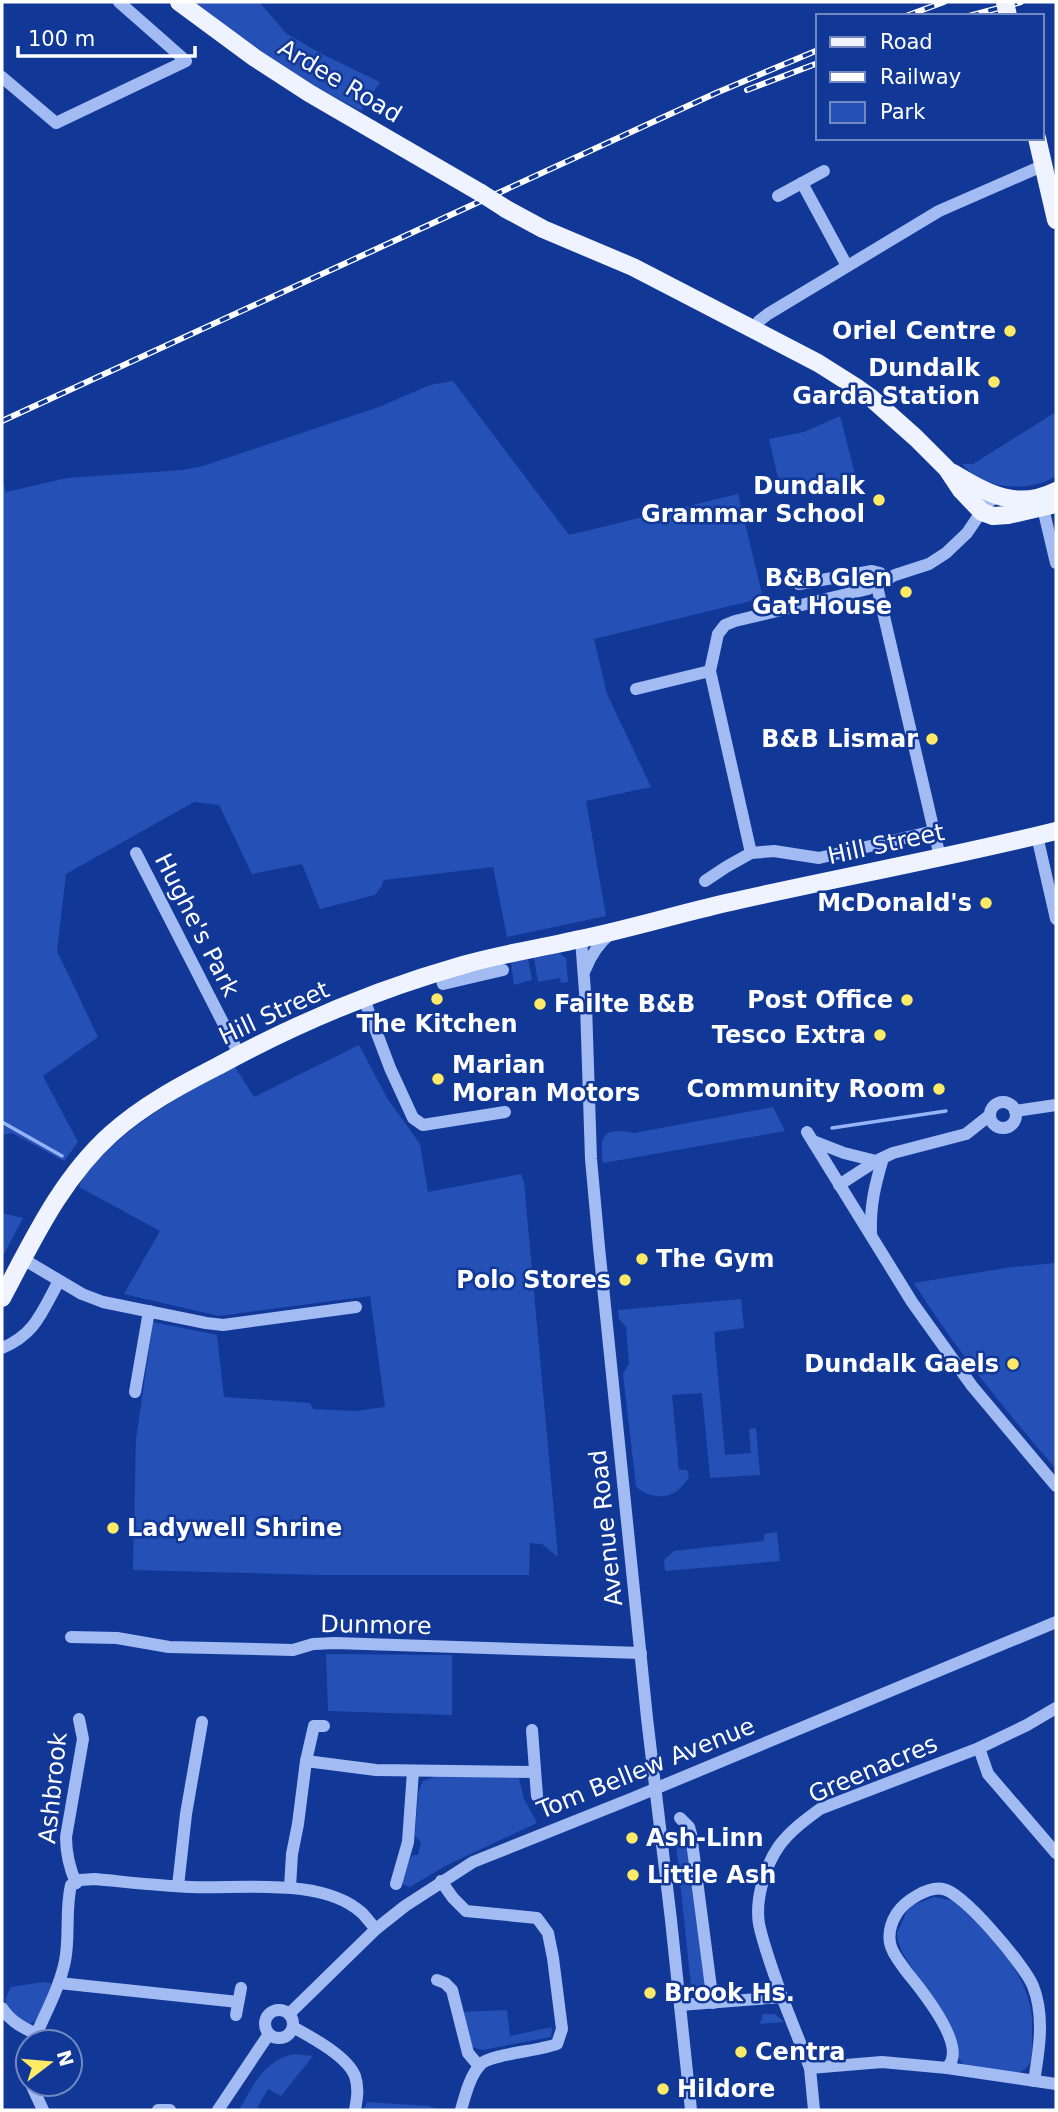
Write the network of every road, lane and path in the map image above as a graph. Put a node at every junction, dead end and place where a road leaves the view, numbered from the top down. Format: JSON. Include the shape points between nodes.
{"nodes":[{"id":1,"x":119,"y":2,"type":"edge"},
{"id":2,"x":178,"y":2,"type":"edge"},
{"id":3,"x":2,"y":77,"type":"edge"},
{"id":4,"x":1037,"y":140,"type":"edge"},
{"id":5,"x":1042,"y":166,"type":"junction"},
{"id":6,"x":824,"y":171,"type":"dead end"},
{"id":7,"x":802,"y":183,"type":"junction"},
{"id":8,"x":778,"y":196,"type":"dead end"},
{"id":9,"x":1056,"y":220,"type":"edge"},
{"id":10,"x":847,"y":266,"type":"junction"},
{"id":11,"x":754,"y":330,"type":"junction"},
{"id":12,"x":947,"y":469,"type":"junction"},
{"id":13,"x":1056,"y":491,"type":"edge"},
{"id":14,"x":997,"y":497,"type":"junction"},
{"id":15,"x":1050,"y":506,"type":"edge"},
{"id":16,"x":982,"y":512,"type":"junction"},
{"id":17,"x":1056,"y":563,"type":"edge"},
{"id":18,"x":795,"y":573,"type":"dead end"},
{"id":19,"x":883,"y":583,"type":"junction"},
{"id":20,"x":710,"y":671,"type":"junction"},
{"id":21,"x":636,"y":689,"type":"dead end"},
{"id":22,"x":934,"y":831,"type":"junction"},
{"id":23,"x":1056,"y":831,"type":"edge"},
{"id":24,"x":1037,"y":836,"type":"junction"},
{"id":25,"x":136,"y":853,"type":"dead end"},
{"id":26,"x":751,"y":853,"type":"junction"},
{"id":27,"x":940,"y":857,"type":"junction"},
{"id":28,"x":705,"y":881,"type":"dead end"},
{"id":29,"x":1056,"y":919,"type":"edge"},
{"id":30,"x":613,"y":931,"type":"junction"},
{"id":31,"x":581,"y":939,"type":"junction"},
{"id":32,"x":503,"y":970,"type":"dead end"},
{"id":33,"x":440,"y":972,"type":"junction"},
{"id":34,"x":583,"y":973,"type":"junction"},
{"id":35,"x":364,"y":999,"type":"junction"},
{"id":36,"x":239,"y":1054,"type":"junction"},
{"id":37,"x":1056,"y":1105,"type":"edge"},
{"id":38,"x":1015,"y":1111,"type":"junction"},
{"id":39,"x":505,"y":1112,"type":"dead end"},
{"id":40,"x":990,"y":1115,"type":"junction"},
{"id":41,"x":1001,"y":1128,"type":"junction"},
{"id":42,"x":966,"y":1134,"type":"junction"},
{"id":43,"x":880,"y":1160,"type":"junction"},
{"id":44,"x":839,"y":1185,"type":"junction"},
{"id":45,"x":871,"y":1235,"type":"junction"},
{"id":46,"x":23,"y":1259,"type":"junction"},
{"id":47,"x":58,"y":1281,"type":"junction"},
{"id":48,"x":4,"y":1291,"type":"edge"},
{"id":49,"x":356,"y":1307,"type":"dead end"},
{"id":50,"x":149,"y":1311,"type":"junction"},
{"id":51,"x":2,"y":1348,"type":"edge"},
{"id":52,"x":135,"y":1392,"type":"dead end"},
{"id":53,"x":1056,"y":1486,"type":"edge"},
{"id":54,"x":1056,"y":1622,"type":"edge"},
{"id":55,"x":71,"y":1637,"type":"dead end"},
{"id":56,"x":641,"y":1653,"type":"junction"},
{"id":57,"x":1056,"y":1708,"type":"edge"},
{"id":58,"x":79,"y":1719,"type":"dead end"},
{"id":59,"x":202,"y":1723,"type":"dead end"},
{"id":60,"x":324,"y":1726,"type":"dead end"},
{"id":61,"x":532,"y":1730,"type":"dead end"},
{"id":62,"x":979,"y":1748,"type":"junction"},
{"id":63,"x":306,"y":1761,"type":"junction"},
{"id":64,"x":413,"y":1771,"type":"junction"},
{"id":65,"x":535,"y":1772,"type":"junction"},
{"id":66,"x":655,"y":1788,"type":"junction"},
{"id":67,"x":537,"y":1796,"type":"dead end"},
{"id":68,"x":680,"y":1818,"type":"dead end"},
{"id":69,"x":1056,"y":1853,"type":"edge"},
{"id":70,"x":441,"y":1881,"type":"junction"},
{"id":71,"x":76,"y":1883,"type":"junction"},
{"id":72,"x":396,"y":1884,"type":"dead end"},
{"id":73,"x":178,"y":1886,"type":"junction"},
{"id":74,"x":290,"y":1887,"type":"junction"},
{"id":75,"x":376,"y":1929,"type":"junction"},
{"id":76,"x":437,"y":1980,"type":"dead end"},
{"id":77,"x":59,"y":1983,"type":"junction"},
{"id":78,"x":240,"y":1987,"type":"dead end"},
{"id":79,"x":782,"y":1997,"type":"junction"},
{"id":80,"x":713,"y":2003,"type":"junction"},
{"id":81,"x":680,"y":2005,"type":"junction"},
{"id":82,"x":2,"y":2008,"type":"edge"},
{"id":83,"x":291,"y":2020,"type":"junction"},
{"id":84,"x":23,"y":2028,"type":"edge"},
{"id":85,"x":39,"y":2028,"type":"edge"},
{"id":86,"x":269,"y":2034,"type":"junction"},
{"id":87,"x":479,"y":2066,"type":"junction"},
{"id":88,"x":810,"y":2068,"type":"junction"},
{"id":89,"x":947,"y":2068,"type":"junction"},
{"id":90,"x":1034,"y":2081,"type":"junction"},
{"id":91,"x":1056,"y":2084,"type":"edge"},
{"id":92,"x":158,"y":2110,"type":"edge"},
{"id":93,"x":170,"y":2110,"type":"edge"},
{"id":94,"x":218,"y":2110,"type":"edge"},
{"id":95,"x":355,"y":2110,"type":"edge"},
{"id":96,"x":461,"y":2110,"type":"edge"},
{"id":97,"x":691,"y":2110,"type":"edge"},
{"id":98,"x":814,"y":2110,"type":"edge"}],
"edges":[{"from":1,"to":3,"type":"street","via":[[186,61],[56,123]]},
{"from":2,"to":11,"type":"main road","name":"Ardee Road","bridge":true,"via":[[309,93],[506,209],[633,267]]},
{"from":4,"to":5,"type":"main road"},
{"from":5,"to":9,"type":"main road"},
{"from":5,"to":10,"type":"street","via":[[939,211]]},
{"from":6,"to":7,"type":"street"},
{"from":7,"to":8,"type":"street"},
{"from":7,"to":10,"type":"street"},
{"from":10,"to":11,"type":"street","via":[[768,314]]},
{"from":11,"to":12,"type":"main road","name":"Ardee Road","via":[[870,397]]},
{"from":12,"to":14,"type":"main road"},
{"from":12,"to":16,"type":"main road"},
{"from":13,"to":14,"type":"main road","via":[[1037,498]]},
{"from":14,"to":16,"type":"street"},
{"from":15,"to":16,"type":"main road","via":[[1008,516]]},
{"from":15,"to":17,"type":"street"},
{"from":16,"to":19,"type":"street","via":[[946,553]]},
{"from":18,"to":19,"type":"street","via":[[799,584],[872,571],[880,573]]},
{"from":19,"to":20,"type":"street","via":[[725,625],[718,634]]},
{"from":19,"to":22,"type":"street"},
{"from":20,"to":21,"type":"street"},
{"from":20,"to":26,"type":"street"},
{"from":22,"to":26,"type":"street","via":[[819,858],[774,851]]},
{"from":22,"to":27,"type":"street"},
{"from":23,"to":24,"type":"main road","name":"Hill Street"},
{"from":24,"to":27,"type":"main road","name":"Hill Street"},
{"from":24,"to":29,"type":"street"},
{"from":25,"to":36,"type":"street","name":"Hughe's Park"},
{"from":26,"to":28,"type":"street"},
{"from":27,"to":30,"type":"main road","name":"Hill Street"},
{"from":30,"to":31,"type":"main road","name":"Hill Street"},
{"from":30,"to":34,"type":"street","via":[[592,953]]},
{"from":31,"to":33,"type":"main road","name":"Hill Street"},
{"from":31,"to":34,"type":"street","name":"Avenue Road"},
{"from":32,"to":33,"type":"street","via":[[443,984]]},
{"from":33,"to":35,"type":"main road","name":"Hill Street"},
{"from":34,"to":56,"type":"street","name":"Avenue Road","via":[[592,1167]]},
{"from":35,"to":36,"type":"main road","name":"Hill Street"},
{"from":35,"to":39,"type":"street","via":[[413,1118],[423,1125]]},
{"from":36,"to":46,"type":"main road","name":"Hill Street","via":[[133,1116],[111,1134],[72,1176]]},
{"from":37,"to":38,"type":"street"},
{"from":38,"to":40,"type":"street","via":[[1003,1102],[995,1105]]},
{"from":38,"to":41,"type":"street","via":[[1014,1122]]},
{"from":40,"to":41,"type":"street"},
{"from":40,"to":42,"type":"street"},
{"from":41,"to":42,"type":"street"},
{"from":42,"to":43,"type":"street","via":[[904,1149]]},
{"from":43,"to":44,"type":"street"},
{"from":43,"to":44,"type":"street","via":[[857,1156],[810,1136]]},
{"from":43,"to":45,"type":"street","via":[[870,1209]]},
{"from":44,"to":45,"type":"street"},
{"from":45,"to":53,"type":"street","via":[[972,1386]]},
{"from":46,"to":47,"type":"street"},
{"from":46,"to":48,"type":"main road","name":"Hill Street"},
{"from":47,"to":50,"type":"street","via":[[103,1302]]},
{"from":47,"to":51,"type":"street","via":[[25,1336]]},
{"from":49,"to":50,"type":"street","via":[[223,1325]]},
{"from":50,"to":52,"type":"street"},
{"from":54,"to":66,"type":"street","name":"Tom Bellew Avenue"},
{"from":55,"to":56,"type":"street","name":"Dunmore","via":[[169,1647],[293,1650],[335,1643]]},
{"from":56,"to":66,"type":"street","name":"Avenue Road"},
{"from":57,"to":62,"type":"street","name":"Greenacres"},
{"from":58,"to":71,"type":"street","name":"Ashbrook","via":[[83,1740],[66,1837]]},
{"from":59,"to":73,"type":"street"},
{"from":60,"to":63,"type":"street","via":[[314,1726]]},
{"from":61,"to":65,"type":"street"},
{"from":62,"to":69,"type":"street","via":[[988,1774]]},
{"from":62,"to":79,"type":"street","name":"Greenacres","via":[[820,1810],[779,1846],[758,1905],[759,1923]]},
{"from":63,"to":64,"type":"street"},
{"from":63,"to":74,"type":"street"},
{"from":64,"to":65,"type":"street"},
{"from":64,"to":72,"type":"street","via":[[413,1846]]},
{"from":65,"to":67,"type":"street"},
{"from":66,"to":70,"type":"street","name":"Tom Bellew Avenue","via":[[504,1848]]},
{"from":66,"to":81,"type":"street","name":"Avenue Road"},
{"from":68,"to":80,"type":"street","via":[[691,1833]]},
{"from":70,"to":75,"type":"street","name":"Tom Bellew Avenue"},
{"from":70,"to":87,"type":"street","via":[[466,1911],[537,1919],[548,1933],[562,2029],[557,2044],[492,2058]]},
{"from":71,"to":73,"type":"street","via":[[95,1879]]},
{"from":71,"to":77,"type":"street","via":[[71,1885],[68,1899]]},
{"from":73,"to":74,"type":"street"},
{"from":74,"to":75,"type":"street","via":[[334,1897],[360,1912]]},
{"from":75,"to":83,"type":"street","name":"Tom Bellew Avenue"},
{"from":76,"to":87,"type":"street","via":[[452,1990],[468,2053]]},
{"from":77,"to":78,"type":"street","via":[[237,2008]]},
{"from":77,"to":85,"type":"street"},
{"from":79,"to":80,"type":"street"},
{"from":79,"to":88,"type":"street","name":"Greenacres"},
{"from":80,"to":81,"type":"street"},
{"from":81,"to":97,"type":"street","name":"Avenue Road"},
{"from":82,"to":84,"type":"street"},
{"from":83,"to":86,"type":"street","name":"Tom Bellew Avenue","via":[[289,2034],[281,2038]]},
{"from":83,"to":86,"type":"street","name":"Tom Bellew Avenue","via":[[285,2011],[268,2015]]},
{"from":83,"to":95,"type":"street","via":[[354,2074],[358,2091]]},
{"from":86,"to":94,"type":"street","name":"Tom Bellew Avenue"},
{"from":87,"to":96,"type":"street"},
{"from":88,"to":89,"type":"street","via":[[882,2062]]},
{"from":88,"to":98,"type":"street","name":"Greenacres"},
{"from":89,"to":90,"type":"street"},
{"from":89,"to":90,"type":"street","via":[[953,2052],[949,2034],[890,1944],[894,1918],[904,1903],[943,1889],[990,1928],[1034,1987],[1040,2015]]},
{"from":90,"to":91,"type":"street"},
{"from":92,"to":93,"type":"street"}]}
